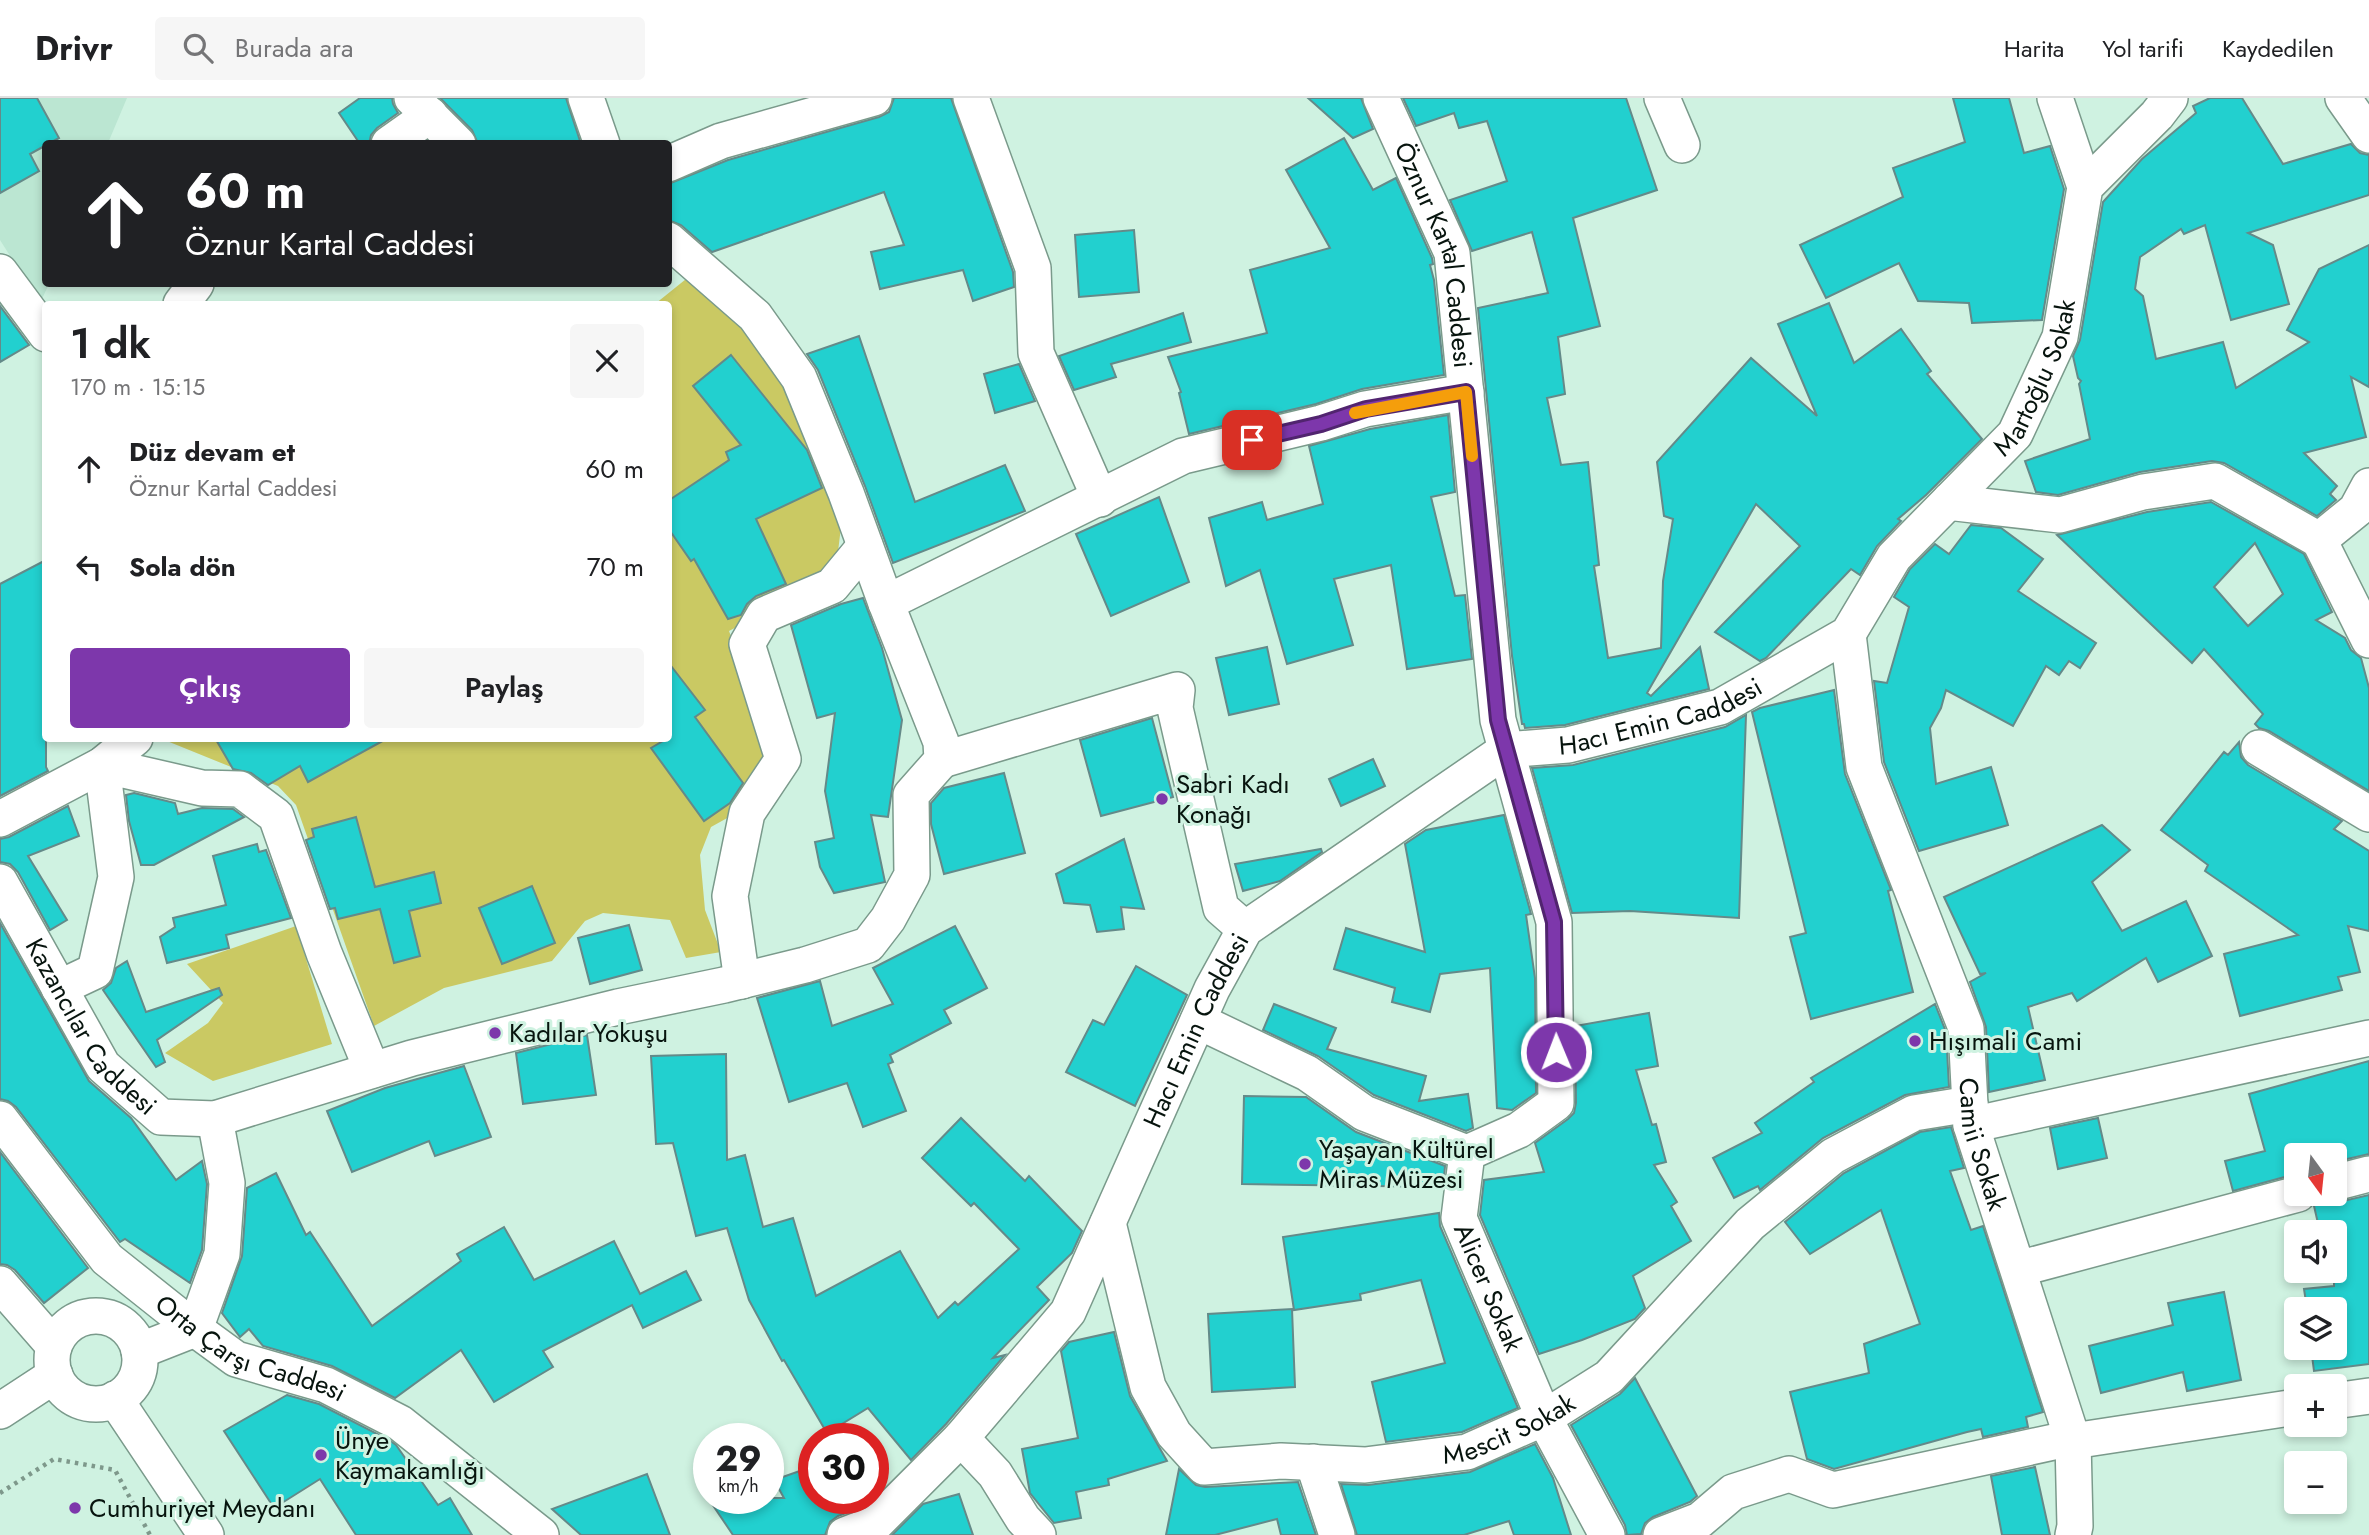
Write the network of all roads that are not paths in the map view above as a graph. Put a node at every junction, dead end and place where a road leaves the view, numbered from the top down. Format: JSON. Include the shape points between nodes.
{"nodes":[{"id":1,"x":586,"y":98,"type":"edge"},
{"id":2,"x":874,"y":98,"type":"edge"},
{"id":3,"x":971,"y":98,"type":"edge"},
{"id":4,"x":1381,"y":98,"type":"edge"},
{"id":5,"x":1662,"y":98,"type":"edge"},
{"id":6,"x":2055,"y":98,"type":"edge"},
{"id":7,"x":2170,"y":98,"type":"edge"},
{"id":8,"x":2343,"y":98,"type":"edge"},
{"id":9,"x":421,"y":107,"type":"edge"},
{"id":10,"x":2369,"y":135,"type":"edge"},
{"id":11,"x":392,"y":140,"type":"edge"},
{"id":12,"x":454,"y":140,"type":"edge"},
{"id":13,"x":601,"y":140,"type":"edge"},
{"id":14,"x":1682,"y":145,"type":"dead end"},
{"id":15,"x":672,"y":162,"type":"edge"},
{"id":16,"x":2085,"y":187,"type":"junction"},
{"id":17,"x":672,"y":243,"type":"edge"},
{"id":18,"x":0,"y":272,"type":"edge"},
{"id":19,"x":42,"y":329,"type":"edge"},
{"id":20,"x":1466,"y":392,"type":"junction"},
{"id":21,"x":2367,"y":494,"type":"edge"},
{"id":22,"x":1100,"y":499,"type":"junction"},
{"id":23,"x":1951,"y":500,"type":"junction"},
{"id":24,"x":2319,"y":540,"type":"junction"},
{"id":25,"x":865,"y":546,"type":"junction"},
{"id":26,"x":886,"y":603,"type":"junction"},
{"id":27,"x":1848,"y":634,"type":"junction"},
{"id":28,"x":2369,"y":640,"type":"edge"},
{"id":29,"x":130,"y":742,"type":"edge"},
{"id":30,"x":2259,"y":748,"type":"dead end"},
{"id":31,"x":1506,"y":750,"type":"junction"},
{"id":32,"x":942,"y":760,"type":"junction"},
{"id":33,"x":102,"y":765,"type":"junction"},
{"id":34,"x":2369,"y":814,"type":"edge"},
{"id":35,"x":0,"y":819,"type":"edge"},
{"id":36,"x":0,"y":882,"type":"edge"},
{"id":37,"x":1245,"y":929,"type":"junction"},
{"id":38,"x":742,"y":981,"type":"junction"},
{"id":39,"x":59,"y":988,"type":"junction"},
{"id":40,"x":1198,"y":1021,"type":"junction"},
{"id":41,"x":2369,"y":1038,"type":"edge"},
{"id":42,"x":372,"y":1070,"type":"junction"},
{"id":43,"x":1971,"y":1114,"type":"junction"},
{"id":44,"x":0,"y":1119,"type":"edge"},
{"id":45,"x":215,"y":1119,"type":"junction"},
{"id":46,"x":1467,"y":1153,"type":"junction"},
{"id":47,"x":2369,"y":1174,"type":"edge"},
{"id":48,"x":2347,"y":1180,"type":"edge"},
{"id":49,"x":2284,"y":1198,"type":"edge"},
{"id":50,"x":1108,"y":1223,"type":"junction"},
{"id":51,"x":2018,"y":1269,"type":"junction"},
{"id":52,"x":0,"y":1284,"type":"edge"},
{"id":53,"x":195,"y":1329,"type":"junction"},
{"id":54,"x":139,"y":1351,"type":"junction"},
{"id":55,"x":54,"y":1361,"type":"junction"},
{"id":56,"x":2369,"y":1396,"type":"edge"},
{"id":57,"x":115,"y":1399,"type":"junction"},
{"id":58,"x":2347,"y":1399,"type":"edge"},
{"id":59,"x":2284,"y":1409,"type":"edge"},
{"id":60,"x":0,"y":1411,"type":"edge"},
{"id":61,"x":1544,"y":1418,"type":"junction"},
{"id":62,"x":961,"y":1438,"type":"junction"},
{"id":63,"x":2072,"y":1440,"type":"junction"},
{"id":64,"x":1313,"y":1462,"type":"junction"},
{"id":65,"x":206,"y":1535,"type":"edge"},
{"id":66,"x":541,"y":1535,"type":"edge"},
{"id":67,"x":845,"y":1535,"type":"edge"},
{"id":68,"x":1038,"y":1535,"type":"edge"},
{"id":69,"x":1337,"y":1535,"type":"edge"},
{"id":70,"x":1607,"y":1535,"type":"edge"},
{"id":71,"x":1661,"y":1535,"type":"edge"},
{"id":72,"x":2073,"y":1535,"type":"edge"}],
"edges":[{"from":1,"to":13,"type":"street"},
{"from":2,"to":15,"type":"street","via":[[721,141]]},
{"from":3,"to":22,"type":"street","via":[[1033,268],[1036,353]]},
{"from":4,"to":20,"type":"street","name":"Öznur Kartal Caddesi","via":[[1452,253]]},
{"from":5,"to":14,"type":"street"},
{"from":6,"to":16,"type":"street"},
{"from":7,"to":16,"type":"street"},
{"from":8,"to":10,"type":"street"},
{"from":9,"to":11,"type":"street"},
{"from":9,"to":12,"type":"street"},
{"from":16,"to":23,"type":"street","name":"Martoğlu Sokak","via":[[2060,337],[2015,435]]},
{"from":17,"to":25,"type":"street","via":[[755,316],[799,379]]},
{"from":18,"to":19,"type":"street"},
{"from":20,"to":22,"type":"street","via":[[1366,409],[1183,456]]},
{"from":20,"to":31,"type":"street","name":"Öznur Kartal Caddesi","via":[[1498,720]]},
{"from":21,"to":24,"type":"street","via":[[2356,510]]},
{"from":22,"to":26,"type":"street"},
{"from":23,"to":24,"type":"street","via":[[2060,515],[2143,492],[2215,481]]},
{"from":23,"to":27,"type":"street","name":"Martoğlu Sokak","via":[[1894,557]]},
{"from":24,"to":28,"type":"street"},
{"from":25,"to":26,"type":"street"},
{"from":25,"to":38,"type":"street","via":[[832,586],[764,615],[747,644],[783,759],[747,813],[730,897]]},
{"from":26,"to":32,"type":"street","via":[[941,742]]},
{"from":27,"to":31,"type":"street","name":"Hacı Emin Caddesi","via":[[1720,707],[1568,745]]},
{"from":27,"to":43,"type":"street","name":"Camii Sokak","via":[[1864,767],[1966,1028]]},
{"from":29,"to":33,"type":"street"},
{"from":30,"to":34,"type":"street"},
{"from":31,"to":37,"type":"street","name":"Hacı Emin Caddesi"},
{"from":31,"to":46,"type":"street","via":[[1554,922],[1556,1104],[1519,1130]]},
{"from":32,"to":37,"type":"street","via":[[1177,690],[1175,708],[1222,908]]},
{"from":32,"to":38,"type":"street","name":"Kazancılar Caddesi","via":[[911,795],[912,875],[868,945]]},
{"from":33,"to":35,"type":"street"},
{"from":33,"to":39,"type":"street","via":[[116,877],[95,971]]},
{"from":33,"to":42,"type":"street","via":[[202,788],[240,789],[276,816],[324,953]]},
{"from":36,"to":39,"type":"street","name":"Kazancılar Caddesi"},
{"from":37,"to":40,"type":"street","name":"Hacı Emin Caddesi"},
{"from":38,"to":42,"type":"street","name":"Kazancılar Caddesi","via":[[618,1007]]},
{"from":39,"to":45,"type":"street","name":"Kazancılar Caddesi","via":[[103,1066],[161,1117]]},
{"from":40,"to":46,"type":"street","via":[[1307,1073],[1364,1113]]},
{"from":40,"to":50,"type":"street","name":"Hacı Emin Caddesi"},
{"from":41,"to":43,"type":"street","name":"Mescit Sokak"},
{"from":42,"to":45,"type":"street","name":"Kazancılar Caddesi"},
{"from":43,"to":51,"type":"street","name":"Camii Sokak"},
{"from":43,"to":61,"type":"street","name":"Mescit Sokak","via":[[1914,1113],[1833,1156],[1750,1224],[1609,1377]]},
{"from":44,"to":53,"type":"street","name":"Orta Çarşı Caddesi","via":[[107,1259]]},
{"from":45,"to":53,"type":"street","via":[[227,1183],[222,1254]]},
{"from":46,"to":61,"type":"street","name":"Alicer Sokak","via":[[1459,1218]]},
{"from":47,"to":48,"type":"street"},
{"from":49,"to":51,"type":"street"},
{"from":50,"to":62,"type":"street","name":"Hacı Emin Caddesi","via":[[1068,1312]]},
{"from":50,"to":64,"type":"street","name":"Mescit Sokak","via":[[1148,1387],[1174,1434],[1204,1467]]},
{"from":51,"to":63,"type":"street","name":"Camii Sokak"},
{"from":52,"to":55,"type":"street"},
{"from":53,"to":54,"type":"street"},
{"from":53,"to":66,"type":"street","name":"Orta Çarşı Caddesi","via":[[236,1359],[326,1385],[400,1423]]},
{"from":54,"to":55,"type":"street","via":[[134,1337],[112,1318],[83,1317],[60,1334]]},
{"from":54,"to":57,"type":"street","via":[[136,1379]]},
{"from":55,"to":57,"type":"street","via":[[62,1388],[73,1397],[101,1404]]},
{"from":55,"to":60,"type":"street"},
{"from":56,"to":58,"type":"street"},
{"from":57,"to":65,"type":"street"},
{"from":59,"to":63,"type":"street"},
{"from":61,"to":64,"type":"street","name":"Mescit Sokak","via":[[1467,1452],[1365,1465]]},
{"from":61,"to":70,"type":"street","name":"Alicer Sokak"},
{"from":62,"to":67,"type":"street","name":"Hacı Emin Caddesi","via":[[876,1523]]},
{"from":62,"to":68,"type":"street","via":[[995,1474],[1023,1520]]},
{"from":63,"to":71,"type":"street","via":[[1833,1490],[1789,1474],[1733,1492],[1700,1520]]},
{"from":63,"to":72,"type":"street","name":"Camii Sokak"},
{"from":64,"to":69,"type":"street"}]}
